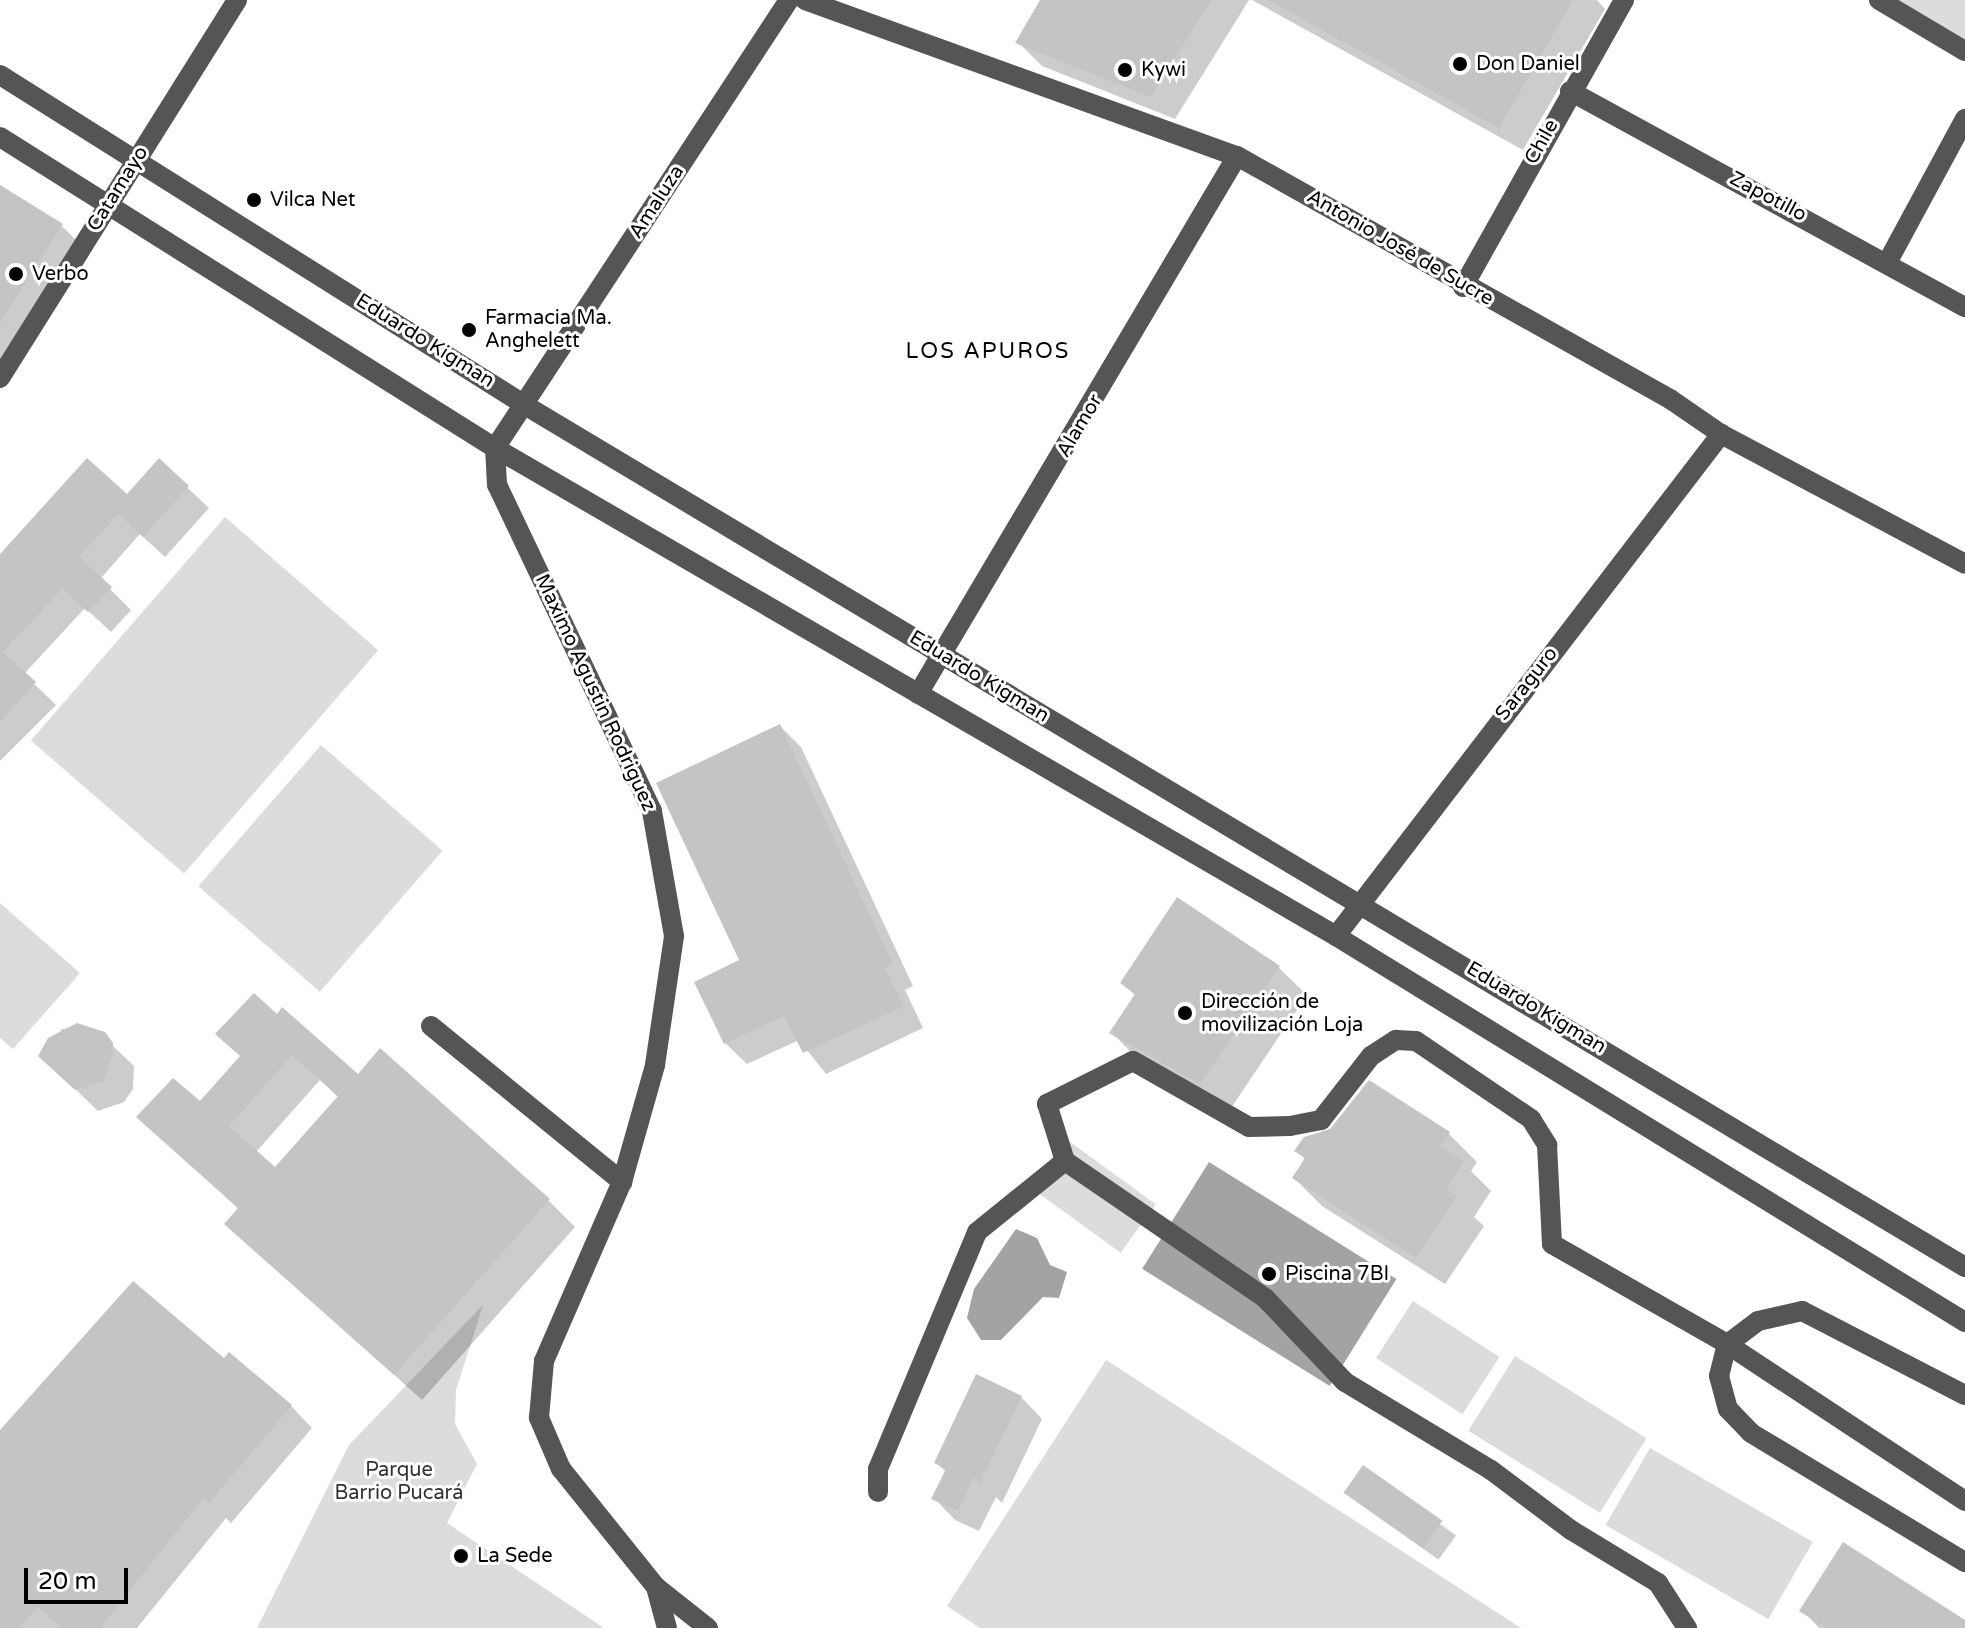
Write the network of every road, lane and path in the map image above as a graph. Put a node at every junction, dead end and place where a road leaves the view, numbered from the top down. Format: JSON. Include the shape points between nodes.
{"nodes":[{"id":1,"x":237,"y":0,"type":"edge"},
{"id":2,"x":789,"y":0,"type":"edge"},
{"id":3,"x":805,"y":0,"type":"edge"},
{"id":4,"x":1624,"y":0,"type":"edge"},
{"id":5,"x":1879,"y":0,"type":"edge"},
{"id":6,"x":1965,"y":51,"type":"edge"},
{"id":7,"x":0,"y":75,"type":"edge"},
{"id":8,"x":1570,"y":91,"type":"junction"},
{"id":9,"x":1965,"y":119,"type":"edge"},
{"id":10,"x":0,"y":137,"type":"edge"},
{"id":11,"x":1237,"y":156,"type":"junction"},
{"id":12,"x":137,"y":159,"type":"junction"},
{"id":13,"x":107,"y":205,"type":"junction"},
{"id":14,"x":1887,"y":263,"type":"junction"},
{"id":15,"x":1463,"y":287,"type":"junction"},
{"id":16,"x":1965,"y":307,"type":"edge"},
{"id":17,"x":6,"y":357,"type":"edge"},
{"id":18,"x":0,"y":378,"type":"edge"},
{"id":19,"x":524,"y":404,"type":"junction"},
{"id":20,"x":1721,"y":434,"type":"junction"},
{"id":21,"x":495,"y":448,"type":"junction"},
{"id":22,"x":1965,"y":564,"type":"edge"},
{"id":23,"x":944,"y":656,"type":"junction"},
{"id":24,"x":918,"y":694,"type":"junction"},
{"id":25,"x":1359,"y":901,"type":"junction"},
{"id":26,"x":1336,"y":936,"type":"junction"},
{"id":27,"x":431,"y":1026,"type":"dead end"},
{"id":28,"x":1065,"y":1161,"type":"junction"},
{"id":29,"x":622,"y":1182,"type":"junction"},
{"id":30,"x":1965,"y":1267,"type":"edge"},
{"id":31,"x":1965,"y":1322,"type":"edge"},
{"id":32,"x":1727,"y":1344,"type":"junction"},
{"id":33,"x":1965,"y":1395,"type":"edge"},
{"id":34,"x":878,"y":1492,"type":"dead end"},
{"id":35,"x":1965,"y":1501,"type":"edge"},
{"id":36,"x":1965,"y":1562,"type":"edge"},
{"id":37,"x":656,"y":1587,"type":"junction"},
{"id":38,"x":667,"y":1628,"type":"edge"},
{"id":39,"x":708,"y":1628,"type":"edge"},
{"id":40,"x":1687,"y":1628,"type":"edge"}],
"edges":[{"from":1,"to":12,"type":"street","name":"Catamayo"},
{"from":2,"to":19,"type":"street","name":"Amaluza"},
{"from":3,"to":11,"type":"street","name":"Antonio José de Sucre"},
{"from":4,"to":8,"type":"street","name":"Chile"},
{"from":5,"to":6,"type":"street"},
{"from":7,"to":12,"type":"street","name":"Eduardo Kigman"},
{"from":8,"to":14,"type":"street","name":"Zapotillo"},
{"from":8,"to":15,"type":"street","name":"Chile"},
{"from":9,"to":14,"type":"street"},
{"from":10,"to":13,"type":"street"},
{"from":11,"to":15,"type":"street","name":"Antonio José de Sucre"},
{"from":11,"to":23,"type":"street","name":"Alamor"},
{"from":12,"to":13,"type":"street","name":"Catamayo"},
{"from":12,"to":19,"type":"street","name":"Eduardo Kigman"},
{"from":13,"to":17,"type":"street","name":"Catamayo"},
{"from":13,"to":21,"type":"street"},
{"from":14,"to":16,"type":"street","name":"Zapotillo"},
{"from":15,"to":20,"type":"street","name":"Antonio José de Sucre","via":[[1670,399]]},
{"from":17,"to":18,"type":"street","name":"Catamayo"},
{"from":19,"to":21,"type":"street","name":"Amaluza"},
{"from":19,"to":23,"type":"street","name":"Eduardo Kigman"},
{"from":20,"to":22,"type":"street","name":"Antonio José de Sucre"},
{"from":20,"to":25,"type":"street","name":"Saraguro"},
{"from":21,"to":24,"type":"street"},
{"from":21,"to":29,"type":"street","name":"Maximo Agustin Rodriguez","via":[[497,485],[652,811],[674,936],[655,1065]]},
{"from":23,"to":24,"type":"street","name":"Alamor"},
{"from":23,"to":25,"type":"street","name":"Eduardo Kigman"},
{"from":24,"to":26,"type":"street"},
{"from":25,"to":26,"type":"street","name":"Saraguro"},
{"from":25,"to":30,"type":"street","name":"Eduardo Kigman"},
{"from":26,"to":31,"type":"street"},
{"from":27,"to":29,"type":"street"},
{"from":28,"to":32,"type":"street","via":[[1047,1104],[1133,1061],[1249,1127],[1290,1126],[1321,1120],[1371,1056],[1396,1040],[1416,1041],[1531,1119],[1547,1145],[1552,1244]]},
{"from":28,"to":34,"type":"street","via":[[977,1232],[878,1469]]},
{"from":28,"to":40,"type":"street","via":[[1265,1298],[1345,1382],[1491,1470],[1571,1530],[1658,1583]]},
{"from":29,"to":37,"type":"street","name":"Maximo Agustin Rodriguez","via":[[544,1361],[539,1418],[561,1469]]},
{"from":32,"to":33,"type":"street","via":[[1758,1321],[1802,1311]]},
{"from":32,"to":35,"type":"street"},
{"from":32,"to":36,"type":"street","via":[[1719,1376],[1728,1409],[1751,1433]]},
{"from":37,"to":38,"type":"street"},
{"from":37,"to":39,"type":"street","name":"Maximo Agustin Rodriguez"}]}
